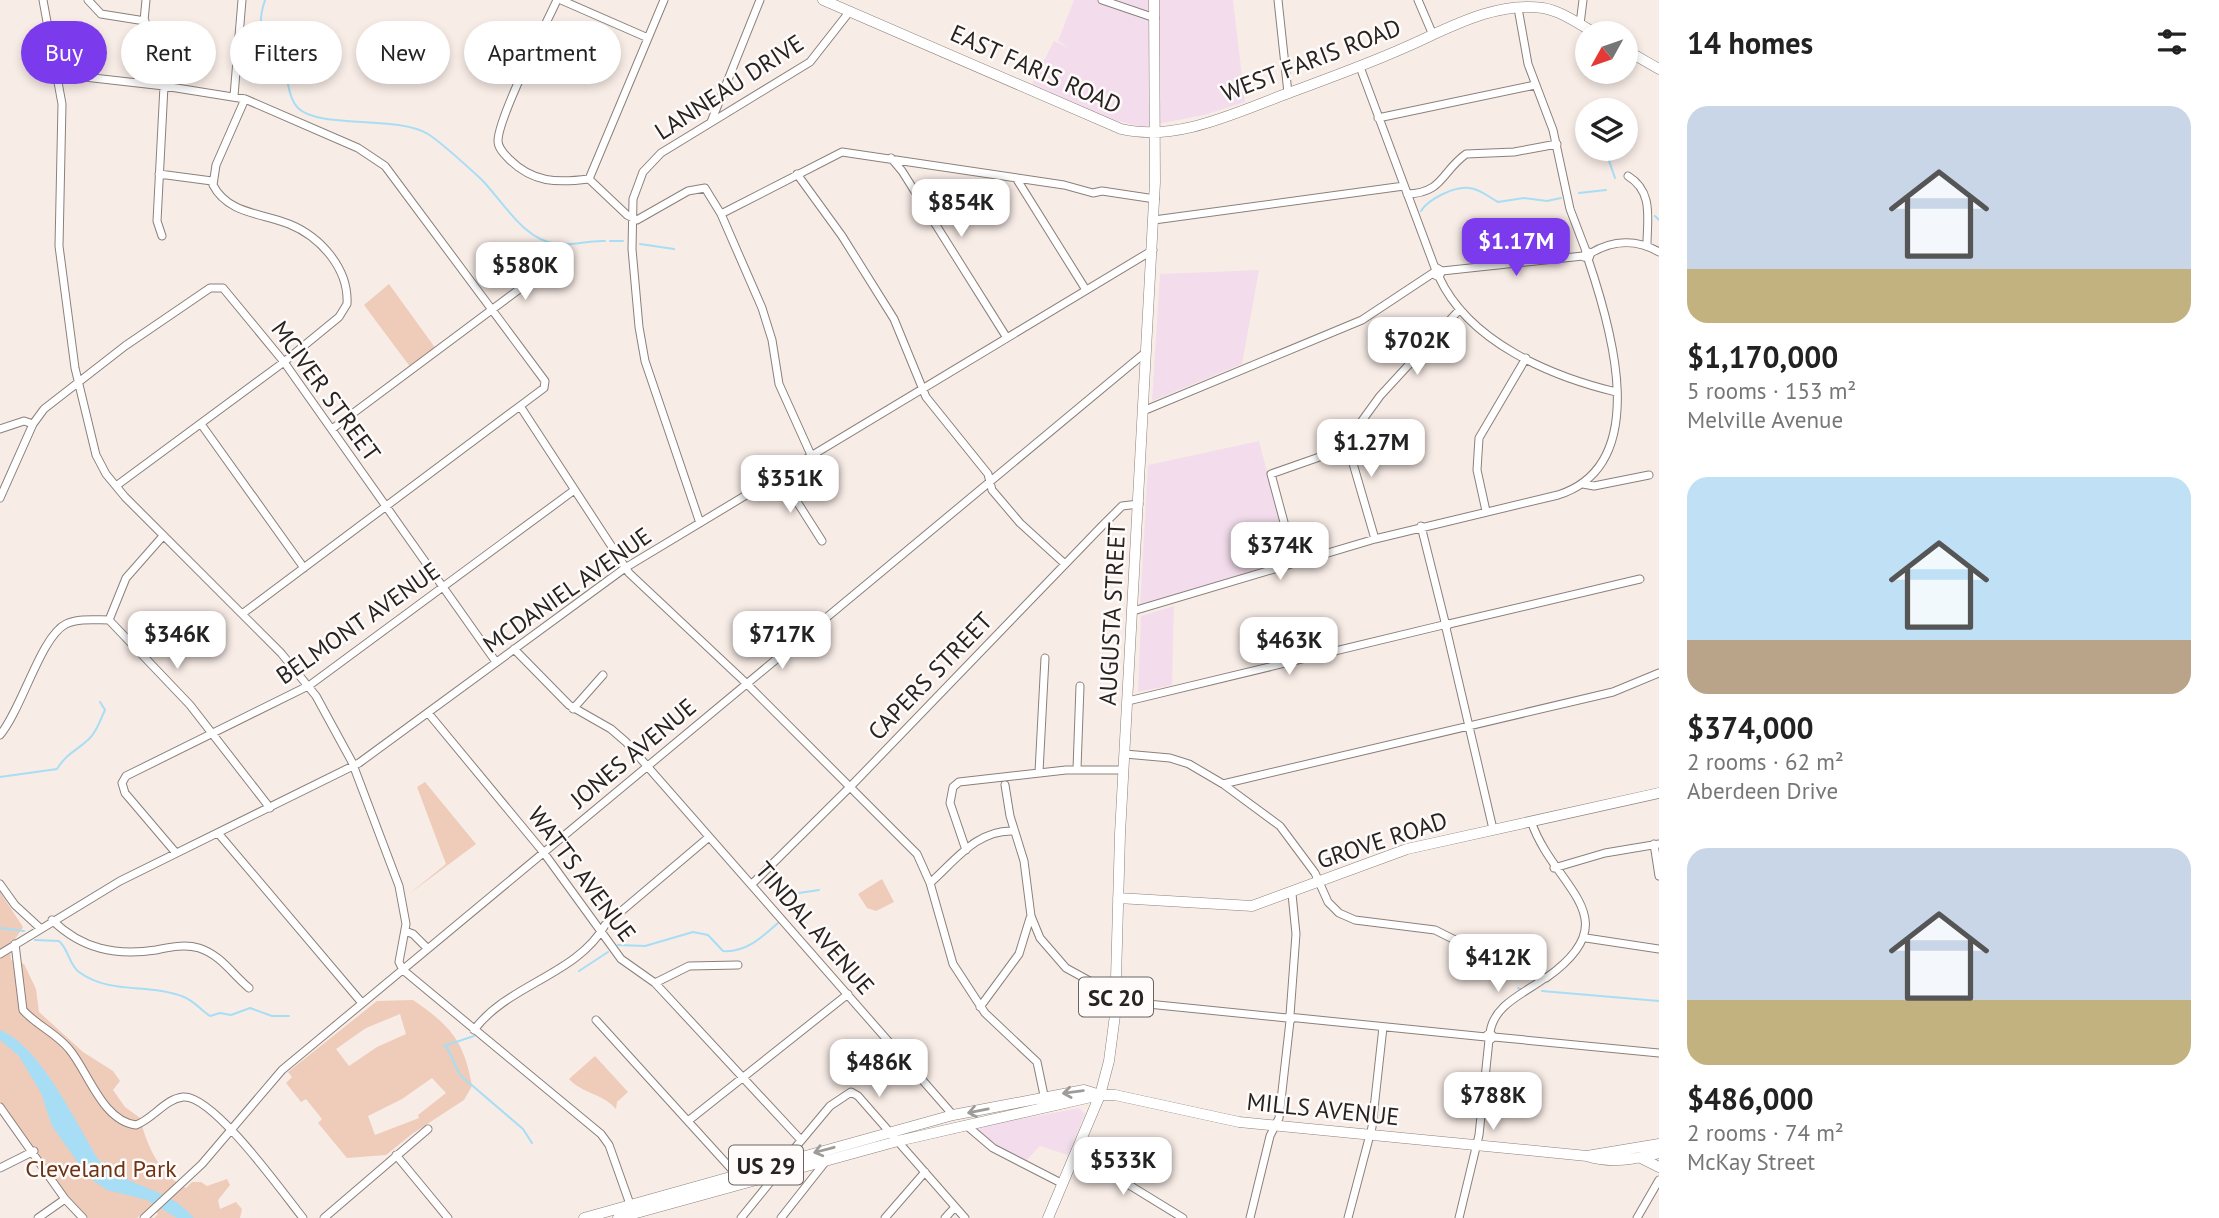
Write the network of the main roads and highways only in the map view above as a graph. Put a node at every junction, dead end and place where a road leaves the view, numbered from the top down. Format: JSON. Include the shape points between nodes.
{"nodes":[{"id":1,"x":823,"y":0,"type":"edge"},
{"id":2,"x":1154,"y":0,"type":"edge"},
{"id":3,"x":1546,"y":4,"type":"edge"},
{"id":4,"x":1575,"y":21,"type":"edge"},
{"id":5,"x":1638,"y":57,"type":"edge"},
{"id":6,"x":1659,"y":69,"type":"edge"},
{"id":7,"x":1157,"y":133,"type":"junction"},
{"id":8,"x":1659,"y":793,"type":"edge"},
{"id":9,"x":1118,"y":898,"type":"junction"},
{"id":10,"x":1100,"y":1095,"type":"junction"},
{"id":11,"x":1659,"y":1144,"type":"edge"},
{"id":12,"x":1659,"y":1153,"type":"edge"},
{"id":13,"x":1587,"y":1156,"type":"junction"},
{"id":14,"x":1641,"y":1157,"type":"junction"},
{"id":15,"x":1659,"y":1167,"type":"edge"},
{"id":16,"x":633,"y":1211,"type":"edge"},
{"id":17,"x":584,"y":1218,"type":"edge"},
{"id":18,"x":618,"y":1218,"type":"edge"},
{"id":19,"x":1048,"y":1218,"type":"edge"}],
"edges":[{"from":1,"to":7,"type":"main road","name":"EAST FARIS ROAD","via":[[1121,130]]},
{"from":2,"to":7,"type":"main road","name":"AUGUSTA STREET"},
{"from":3,"to":4,"type":"main road","name":"WEST FARIS ROAD"},
{"from":3,"to":7,"type":"main road","name":"WEST FARIS ROAD","via":[[1475,18],[1360,67],[1204,122]]},
{"from":5,"to":6,"type":"main road"},
{"from":7,"to":9,"type":"main road","name":"AUGUSTA STREET"},
{"from":8,"to":9,"type":"main road","name":"GROVE ROAD","via":[[1388,855],[1252,906]]},
{"from":9,"to":10,"type":"main road","name":"AUGUSTA STREET","number":"SC 20","via":[[1113,1042]]},
{"from":10,"to":13,"type":"main road","name":"MILLS AVENUE","number":"US 29","via":[[1275,1127]]},
{"from":10,"to":16,"type":"main road","number":"US 29"},
{"from":10,"to":16,"type":"main road","number":"US 29","one_way":true,"via":[[1084,1090],[953,1115],[735,1173]]},
{"from":10,"to":19,"type":"main road","name":"AUGUSTA STREET","number":"SC 20"},
{"from":11,"to":13,"type":"main road","name":"MILLS AVENUE","number":"US 29"},
{"from":12,"to":14,"type":"main road","name":"MILLS AVENUE","number":"US 29"},
{"from":13,"to":14,"type":"main road","name":"MILLS AVENUE","number":"US 29","via":[[1600,1161]]},
{"from":14,"to":15,"type":"main road"},
{"from":16,"to":17,"type":"main road","number":"US 29"},
{"from":16,"to":18,"type":"main road","number":"US 29"}]}
